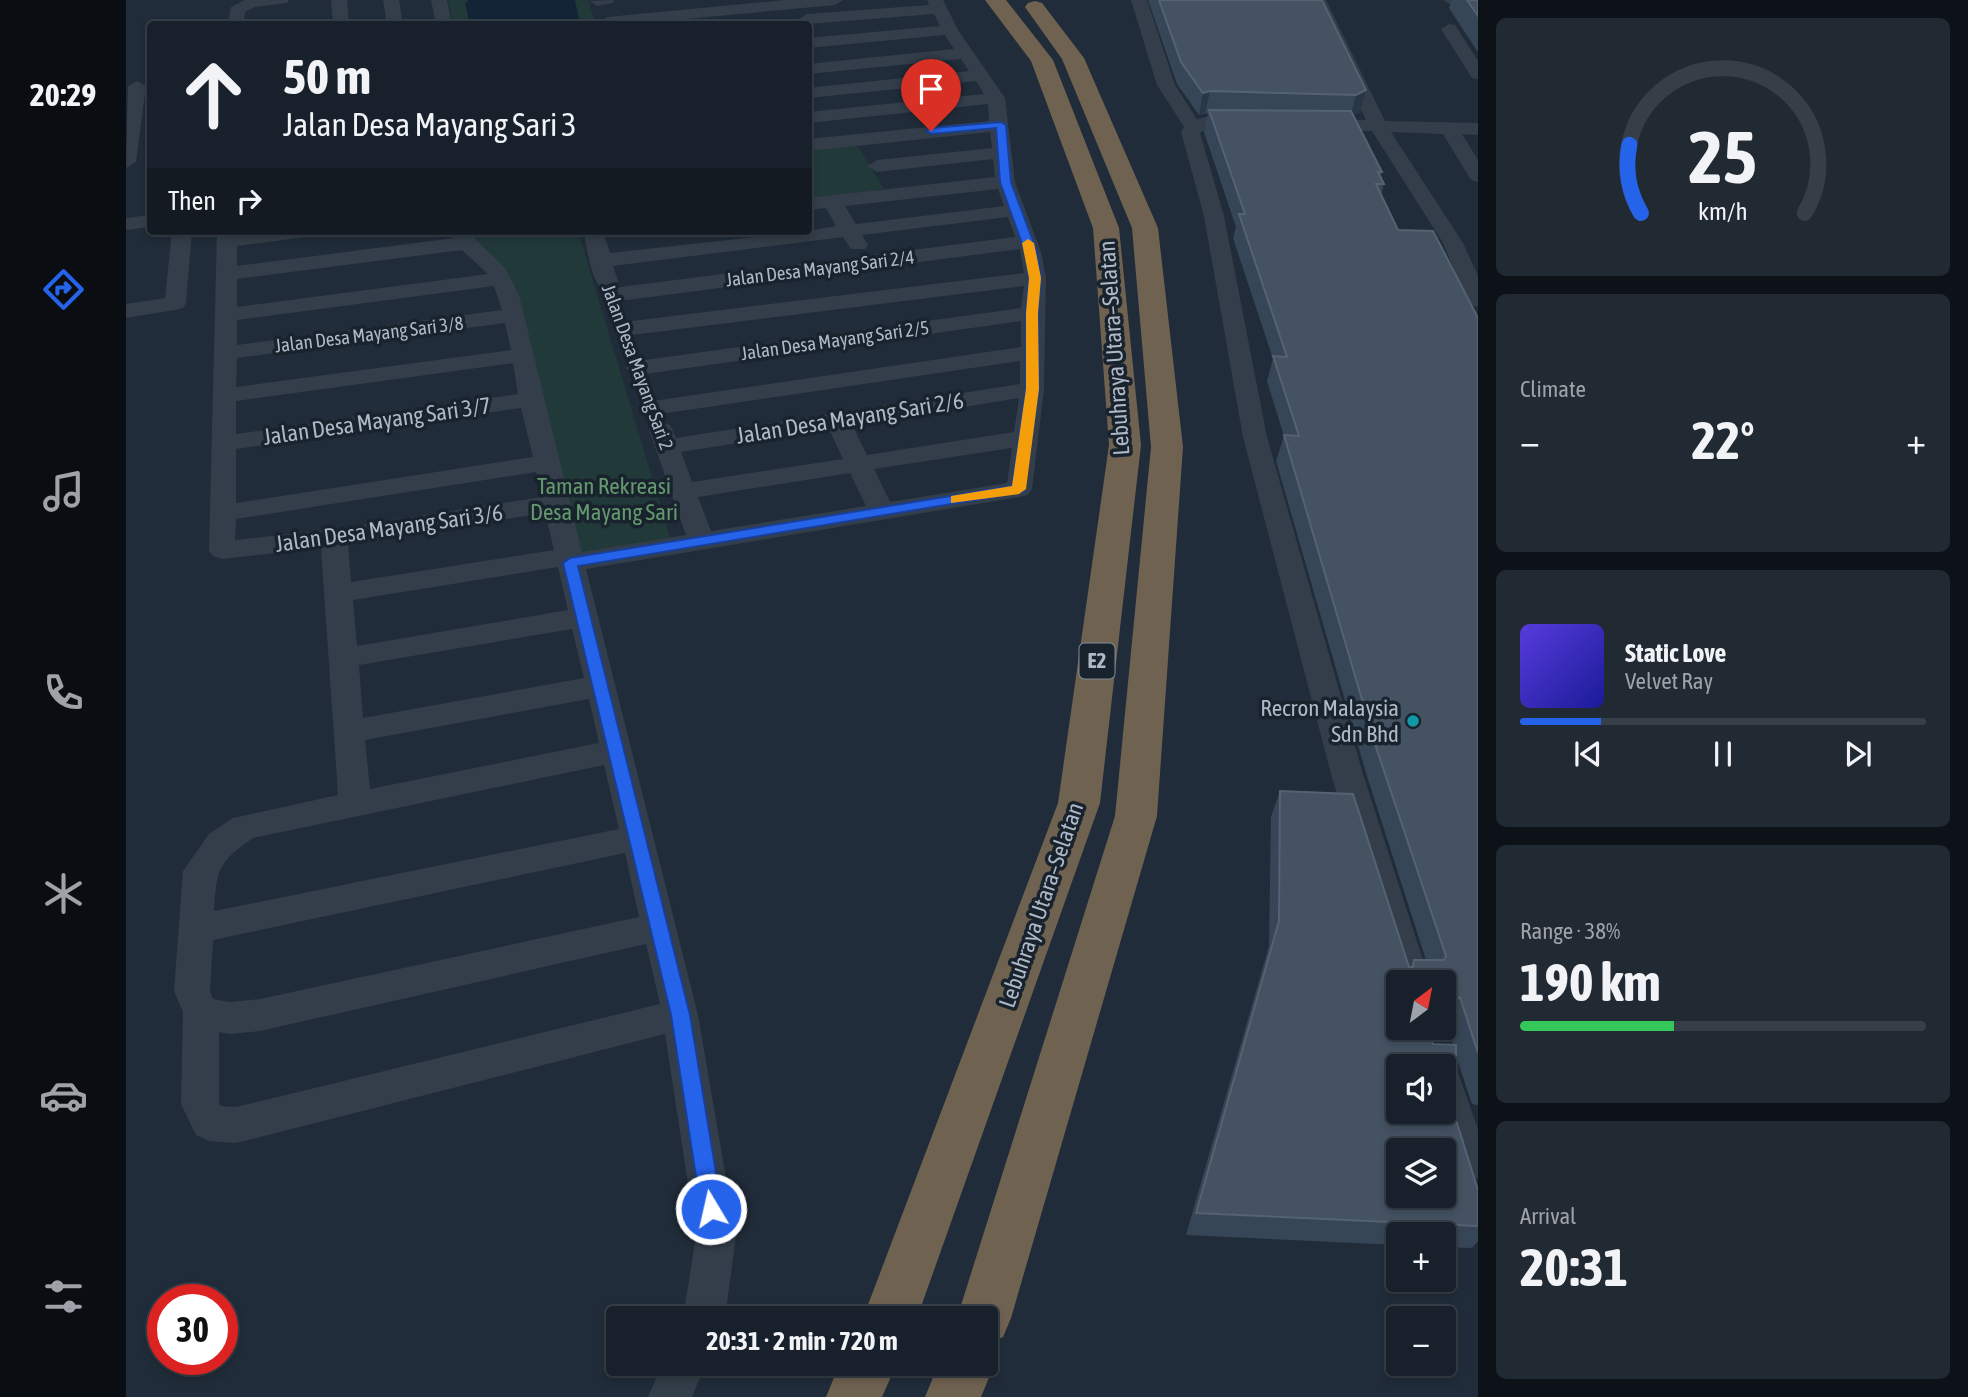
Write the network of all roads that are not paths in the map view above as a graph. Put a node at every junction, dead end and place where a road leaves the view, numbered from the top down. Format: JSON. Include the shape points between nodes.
{"nodes":[{"id":1,"x":339,"y":0,"type":"edge"},
{"id":2,"x":391,"y":0,"type":"edge"},
{"id":3,"x":439,"y":0,"type":"edge"},
{"id":4,"x":597,"y":0,"type":"edge"},
{"id":5,"x":606,"y":0,"type":"edge"},
{"id":6,"x":835,"y":0,"type":"edge"},
{"id":7,"x":995,"y":0,"type":"edge"},
{"id":8,"x":1029,"y":0,"type":"edge"},
{"id":9,"x":1139,"y":0,"type":"edge"},
{"id":10,"x":1318,"y":0,"type":"edge"},
{"id":11,"x":1451,"y":0,"type":"edge"},
{"id":12,"x":783,"y":2,"type":"edge"},
{"id":13,"x":287,"y":4,"type":"edge"},
{"id":14,"x":937,"y":4,"type":"edge"},
{"id":15,"x":1478,"y":17,"type":"edge"},
{"id":16,"x":236,"y":21,"type":"edge"},
{"id":17,"x":341,"y":21,"type":"edge"},
{"id":18,"x":394,"y":21,"type":"edge"},
{"id":19,"x":443,"y":21,"type":"edge"},
{"id":20,"x":605,"y":21,"type":"edge"},
{"id":21,"x":623,"y":21,"type":"edge"},
{"id":22,"x":793,"y":21,"type":"edge"},
{"id":23,"x":809,"y":21,"type":"edge"},
{"id":24,"x":1449,"y":29,"type":"dead end"},
{"id":25,"x":950,"y":30,"type":"junction"},
{"id":26,"x":812,"y":43,"type":"edge"},
{"id":27,"x":966,"y":53,"type":"junction"},
{"id":28,"x":812,"y":69,"type":"edge"},
{"id":29,"x":1478,"y":74,"type":"edge"},
{"id":30,"x":981,"y":75,"type":"junction"},
{"id":31,"x":138,"y":86,"type":"edge"},
{"id":32,"x":812,"y":93,"type":"edge"},
{"id":33,"x":996,"y":98,"type":"junction"},
{"id":34,"x":812,"y":118,"type":"edge"},
{"id":35,"x":1271,"y":124,"type":"edge"},
{"id":36,"x":1298,"y":124,"type":"edge"},
{"id":37,"x":1001,"y":125,"type":"junction"},
{"id":38,"x":1378,"y":126,"type":"junction"},
{"id":39,"x":1193,"y":127,"type":"junction"},
{"id":40,"x":1450,"y":129,"type":"junction"},
{"id":41,"x":1478,"y":129,"type":"edge"},
{"id":42,"x":860,"y":138,"type":"junction"},
{"id":43,"x":812,"y":144,"type":"edge"},
{"id":44,"x":1003,"y":152,"type":"junction"},
{"id":45,"x":147,"y":153,"type":"edge"},
{"id":46,"x":126,"y":156,"type":"edge"},
{"id":47,"x":126,"y":162,"type":"edge"},
{"id":48,"x":877,"y":166,"type":"junction"},
{"id":49,"x":1478,"y":176,"type":"edge"},
{"id":50,"x":1006,"y":182,"type":"junction"},
{"id":51,"x":894,"y":193,"type":"junction"},
{"id":52,"x":832,"y":201,"type":"junction"},
{"id":53,"x":812,"y":204,"type":"edge"},
{"id":54,"x":1017,"y":210,"type":"junction"},
{"id":55,"x":147,"y":221,"type":"edge"},
{"id":56,"x":126,"y":224,"type":"edge"},
{"id":57,"x":849,"y":231,"type":"junction"},
{"id":58,"x":182,"y":235,"type":"edge"},
{"id":59,"x":594,"y":235,"type":"edge"},
{"id":60,"x":227,"y":236,"type":"edge"},
{"id":61,"x":463,"y":237,"type":"edge"},
{"id":62,"x":1028,"y":242,"type":"junction"},
{"id":63,"x":600,"y":261,"type":"junction"},
{"id":64,"x":867,"y":261,"type":"junction"},
{"id":65,"x":226,"y":274,"type":"junction"},
{"id":66,"x":1035,"y":278,"type":"junction"},
{"id":67,"x":502,"y":279,"type":"junction"},
{"id":68,"x":612,"y":295,"type":"junction"},
{"id":69,"x":887,"y":295,"type":"junction"},
{"id":70,"x":1478,"y":300,"type":"edge"},
{"id":71,"x":126,"y":310,"type":"edge"},
{"id":72,"x":1032,"y":313,"type":"junction"},
{"id":73,"x":225,"y":315,"type":"junction"},
{"id":74,"x":513,"y":315,"type":"junction"},
{"id":75,"x":624,"y":329,"type":"junction"},
{"id":76,"x":906,"y":329,"type":"junction"},
{"id":77,"x":1032,"y":352,"type":"junction"},
{"id":78,"x":225,"y":353,"type":"junction"},
{"id":79,"x":523,"y":355,"type":"junction"},
{"id":80,"x":929,"y":367,"type":"junction"},
{"id":81,"x":638,"y":368,"type":"junction"},
{"id":82,"x":1032,"y":389,"type":"junction"},
{"id":83,"x":224,"y":396,"type":"junction"},
{"id":84,"x":531,"y":399,"type":"junction"},
{"id":85,"x":949,"y":402,"type":"junction"},
{"id":86,"x":653,"y":408,"type":"junction"},
{"id":87,"x":837,"y":420,"type":"junction"},
{"id":88,"x":1026,"y":438,"type":"junction"},
{"id":89,"x":224,"y":443,"type":"junction"},
{"id":90,"x":667,"y":447,"type":"junction"},
{"id":91,"x":546,"y":463,"type":"junction"},
{"id":92,"x":858,"y":464,"type":"junction"},
{"id":93,"x":683,"y":491,"type":"junction"},
{"id":94,"x":556,"y":503,"type":"junction"},
{"id":95,"x":881,"y":512,"type":"junction"},
{"id":96,"x":222,"y":513,"type":"junction"},
{"id":97,"x":334,"y":538,"type":"junction"},
{"id":98,"x":701,"y":541,"type":"junction"},
{"id":99,"x":570,"y":560,"type":"junction"},
{"id":100,"x":338,"y":593,"type":"junction"},
{"id":101,"x":584,"y":617,"type":"junction"},
{"id":102,"x":344,"y":658,"type":"junction"},
{"id":103,"x":600,"y":686,"type":"junction"},
{"id":104,"x":349,"y":732,"type":"junction"},
{"id":105,"x":616,"y":751,"type":"junction"},
{"id":106,"x":355,"y":804,"type":"junction"},
{"id":107,"x":638,"y":838,"type":"junction"},
{"id":108,"x":659,"y":927,"type":"junction"},
{"id":109,"x":196,"y":929,"type":"junction"},
{"id":110,"x":1408,"y":970,"type":"edge"},
{"id":111,"x":201,"y":1012,"type":"junction"},
{"id":112,"x":680,"y":1015,"type":"junction"},
{"id":113,"x":1456,"y":1120,"type":"edge"},
{"id":114,"x":1478,"y":1161,"type":"edge"},
{"id":115,"x":706,"y":1306,"type":"edge"},
{"id":116,"x":894,"y":1306,"type":"edge"},
{"id":117,"x":988,"y":1306,"type":"edge"},
{"id":118,"x":679,"y":1376,"type":"edge"},
{"id":119,"x":863,"y":1376,"type":"edge"},
{"id":120,"x":962,"y":1376,"type":"edge"},
{"id":121,"x":670,"y":1397,"type":"edge"},
{"id":122,"x":854,"y":1397,"type":"edge"},
{"id":123,"x":953,"y":1397,"type":"edge"}],
"edges":[{"from":1,"to":17,"type":"street"},
{"from":2,"to":18,"type":"street"},
{"from":3,"to":19,"type":"street"},
{"from":4,"to":5,"type":"street"},
{"from":4,"to":20,"type":"street"},
{"from":6,"to":12,"type":"street"},
{"from":7,"to":116,"type":"highway","name":"Lebuhraya Utara–Selatan","number":"E2","via":[[1042,60],[1106,228],[1125,445],[1079,803]]},
{"from":8,"to":117,"type":"highway","name":"Lebuhraya Utara–Selatan","number":"E2","via":[[1073,58],[1145,228],[1167,447],[1136,816]]},
{"from":9,"to":39,"type":"street","via":[[1166,85]]},
{"from":10,"to":38,"type":"street"},
{"from":11,"to":15,"type":"street"},
{"from":12,"to":21,"type":"street"},
{"from":12,"to":22,"type":"street"},
{"from":13,"to":16,"type":"street","via":[[252,3],[237,10]]},
{"from":14,"to":23,"type":"street"},
{"from":14,"to":25,"type":"street"},
{"from":24,"to":29,"type":"street"},
{"from":25,"to":26,"type":"street"},
{"from":25,"to":27,"type":"street"},
{"from":27,"to":28,"type":"street"},
{"from":27,"to":30,"type":"street"},
{"from":30,"to":32,"type":"street"},
{"from":30,"to":33,"type":"street"},
{"from":31,"to":46,"type":"street"},
{"from":33,"to":34,"type":"street"},
{"from":33,"to":37,"type":"street"},
{"from":35,"to":39,"type":"street","via":[[1205,122]]},
{"from":36,"to":38,"type":"street"},
{"from":37,"to":42,"type":"street"},
{"from":37,"to":44,"type":"street"},
{"from":38,"to":40,"type":"street"},
{"from":38,"to":70,"type":"street","via":[[1453,243]]},
{"from":39,"to":110,"type":"street","via":[[1190,132],[1214,216],[1255,437],[1347,774]]},
{"from":40,"to":41,"type":"street"},
{"from":40,"to":49,"type":"street"},
{"from":42,"to":43,"type":"street"},
{"from":42,"to":48,"type":"street"},
{"from":44,"to":48,"type":"street"},
{"from":44,"to":50,"type":"street"},
{"from":45,"to":46,"type":"street"},
{"from":46,"to":47,"type":"street"},
{"from":48,"to":51,"type":"street"},
{"from":50,"to":51,"type":"street"},
{"from":50,"to":54,"type":"street"},
{"from":51,"to":52,"type":"street"},
{"from":52,"to":53,"type":"street"},
{"from":52,"to":57,"type":"street"},
{"from":54,"to":57,"type":"street"},
{"from":54,"to":62,"type":"street"},
{"from":55,"to":56,"type":"street"},
{"from":57,"to":63,"type":"street"},
{"from":57,"to":64,"type":"street"},
{"from":58,"to":71,"type":"street","via":[[174,303]]},
{"from":59,"to":63,"type":"street","name":"Jalan Desa Mayang Sari 2"},
{"from":60,"to":65,"type":"street"},
{"from":61,"to":65,"type":"street"},
{"from":61,"to":67,"type":"street"},
{"from":62,"to":64,"type":"street","name":"Jalan Desa Mayang Sari 2/4"},
{"from":62,"to":66,"type":"street"},
{"from":63,"to":68,"type":"street","name":"Jalan Desa Mayang Sari 2"},
{"from":64,"to":68,"type":"street","name":"Jalan Desa Mayang Sari 2/4"},
{"from":64,"to":69,"type":"street"},
{"from":65,"to":73,"type":"street"},
{"from":66,"to":69,"type":"street"},
{"from":66,"to":72,"type":"street"},
{"from":67,"to":73,"type":"street"},
{"from":67,"to":74,"type":"street"},
{"from":68,"to":75,"type":"street","name":"Jalan Desa Mayang Sari 2"},
{"from":69,"to":75,"type":"street"},
{"from":69,"to":76,"type":"street"},
{"from":72,"to":76,"type":"street","name":"Jalan Desa Mayang Sari 2/5"},
{"from":72,"to":77,"type":"street"},
{"from":73,"to":78,"type":"street"},
{"from":74,"to":78,"type":"street","name":"Jalan Desa Mayang Sari 3/8"},
{"from":74,"to":79,"type":"street"},
{"from":75,"to":81,"type":"street","name":"Jalan Desa Mayang Sari 2"},
{"from":76,"to":80,"type":"street"},
{"from":76,"to":81,"type":"street","name":"Jalan Desa Mayang Sari 2/5"},
{"from":77,"to":80,"type":"street"},
{"from":77,"to":82,"type":"street"},
{"from":78,"to":83,"type":"street"},
{"from":79,"to":83,"type":"street"},
{"from":79,"to":84,"type":"street"},
{"from":80,"to":85,"type":"street"},
{"from":80,"to":86,"type":"street"},
{"from":81,"to":86,"type":"street","name":"Jalan Desa Mayang Sari 2"},
{"from":82,"to":85,"type":"street","name":"Jalan Desa Mayang Sari 2/6"},
{"from":82,"to":88,"type":"street"},
{"from":83,"to":89,"type":"street"},
{"from":84,"to":89,"type":"street","name":"Jalan Desa Mayang Sari 3/7"},
{"from":84,"to":91,"type":"street"},
{"from":85,"to":87,"type":"street","name":"Jalan Desa Mayang Sari 2/6"},
{"from":86,"to":90,"type":"street","name":"Jalan Desa Mayang Sari 2"},
{"from":87,"to":90,"type":"street","name":"Jalan Desa Mayang Sari 2/6"},
{"from":87,"to":92,"type":"street"},
{"from":88,"to":92,"type":"street"},
{"from":88,"to":95,"type":"street","via":[[1019,489]]},
{"from":89,"to":96,"type":"street"},
{"from":90,"to":93,"type":"street","name":"Jalan Desa Mayang Sari 2"},
{"from":91,"to":94,"type":"street"},
{"from":91,"to":96,"type":"street"},
{"from":92,"to":93,"type":"street"},
{"from":92,"to":95,"type":"street"},
{"from":93,"to":98,"type":"street","name":"Jalan Desa Mayang Sari 2"},
{"from":94,"to":97,"type":"street","name":"Jalan Desa Mayang Sari 3/6"},
{"from":94,"to":99,"type":"street"},
{"from":95,"to":98,"type":"street"},
{"from":96,"to":97,"type":"street","name":"Jalan Desa Mayang Sari 3/6","via":[[222,550]]},
{"from":97,"to":100,"type":"street"},
{"from":98,"to":99,"type":"street"},
{"from":99,"to":100,"type":"street"},
{"from":99,"to":101,"type":"street"},
{"from":100,"to":102,"type":"street"},
{"from":101,"to":102,"type":"street"},
{"from":101,"to":103,"type":"street"},
{"from":102,"to":104,"type":"street"},
{"from":103,"to":104,"type":"street"},
{"from":103,"to":105,"type":"street"},
{"from":104,"to":106,"type":"street"},
{"from":105,"to":106,"type":"street"},
{"from":105,"to":107,"type":"street"},
{"from":106,"to":109,"type":"street","via":[[244,827],[221,843],[200,871]]},
{"from":107,"to":108,"type":"street"},
{"from":107,"to":109,"type":"street"},
{"from":108,"to":111,"type":"street","via":[[260,1015],[229,1018]]},
{"from":108,"to":112,"type":"street"},
{"from":109,"to":111,"type":"street","via":[[192,991]]},
{"from":111,"to":112,"type":"street","via":[[200,1104],[209,1123],[236,1125]]},
{"from":112,"to":115,"type":"street","via":[[716,1236]]},
{"from":113,"to":114,"type":"street","via":[[1467,1155]]},
{"from":118,"to":121,"type":"street"},
{"from":119,"to":122,"type":"highway"},
{"from":120,"to":123,"type":"highway"}]}
